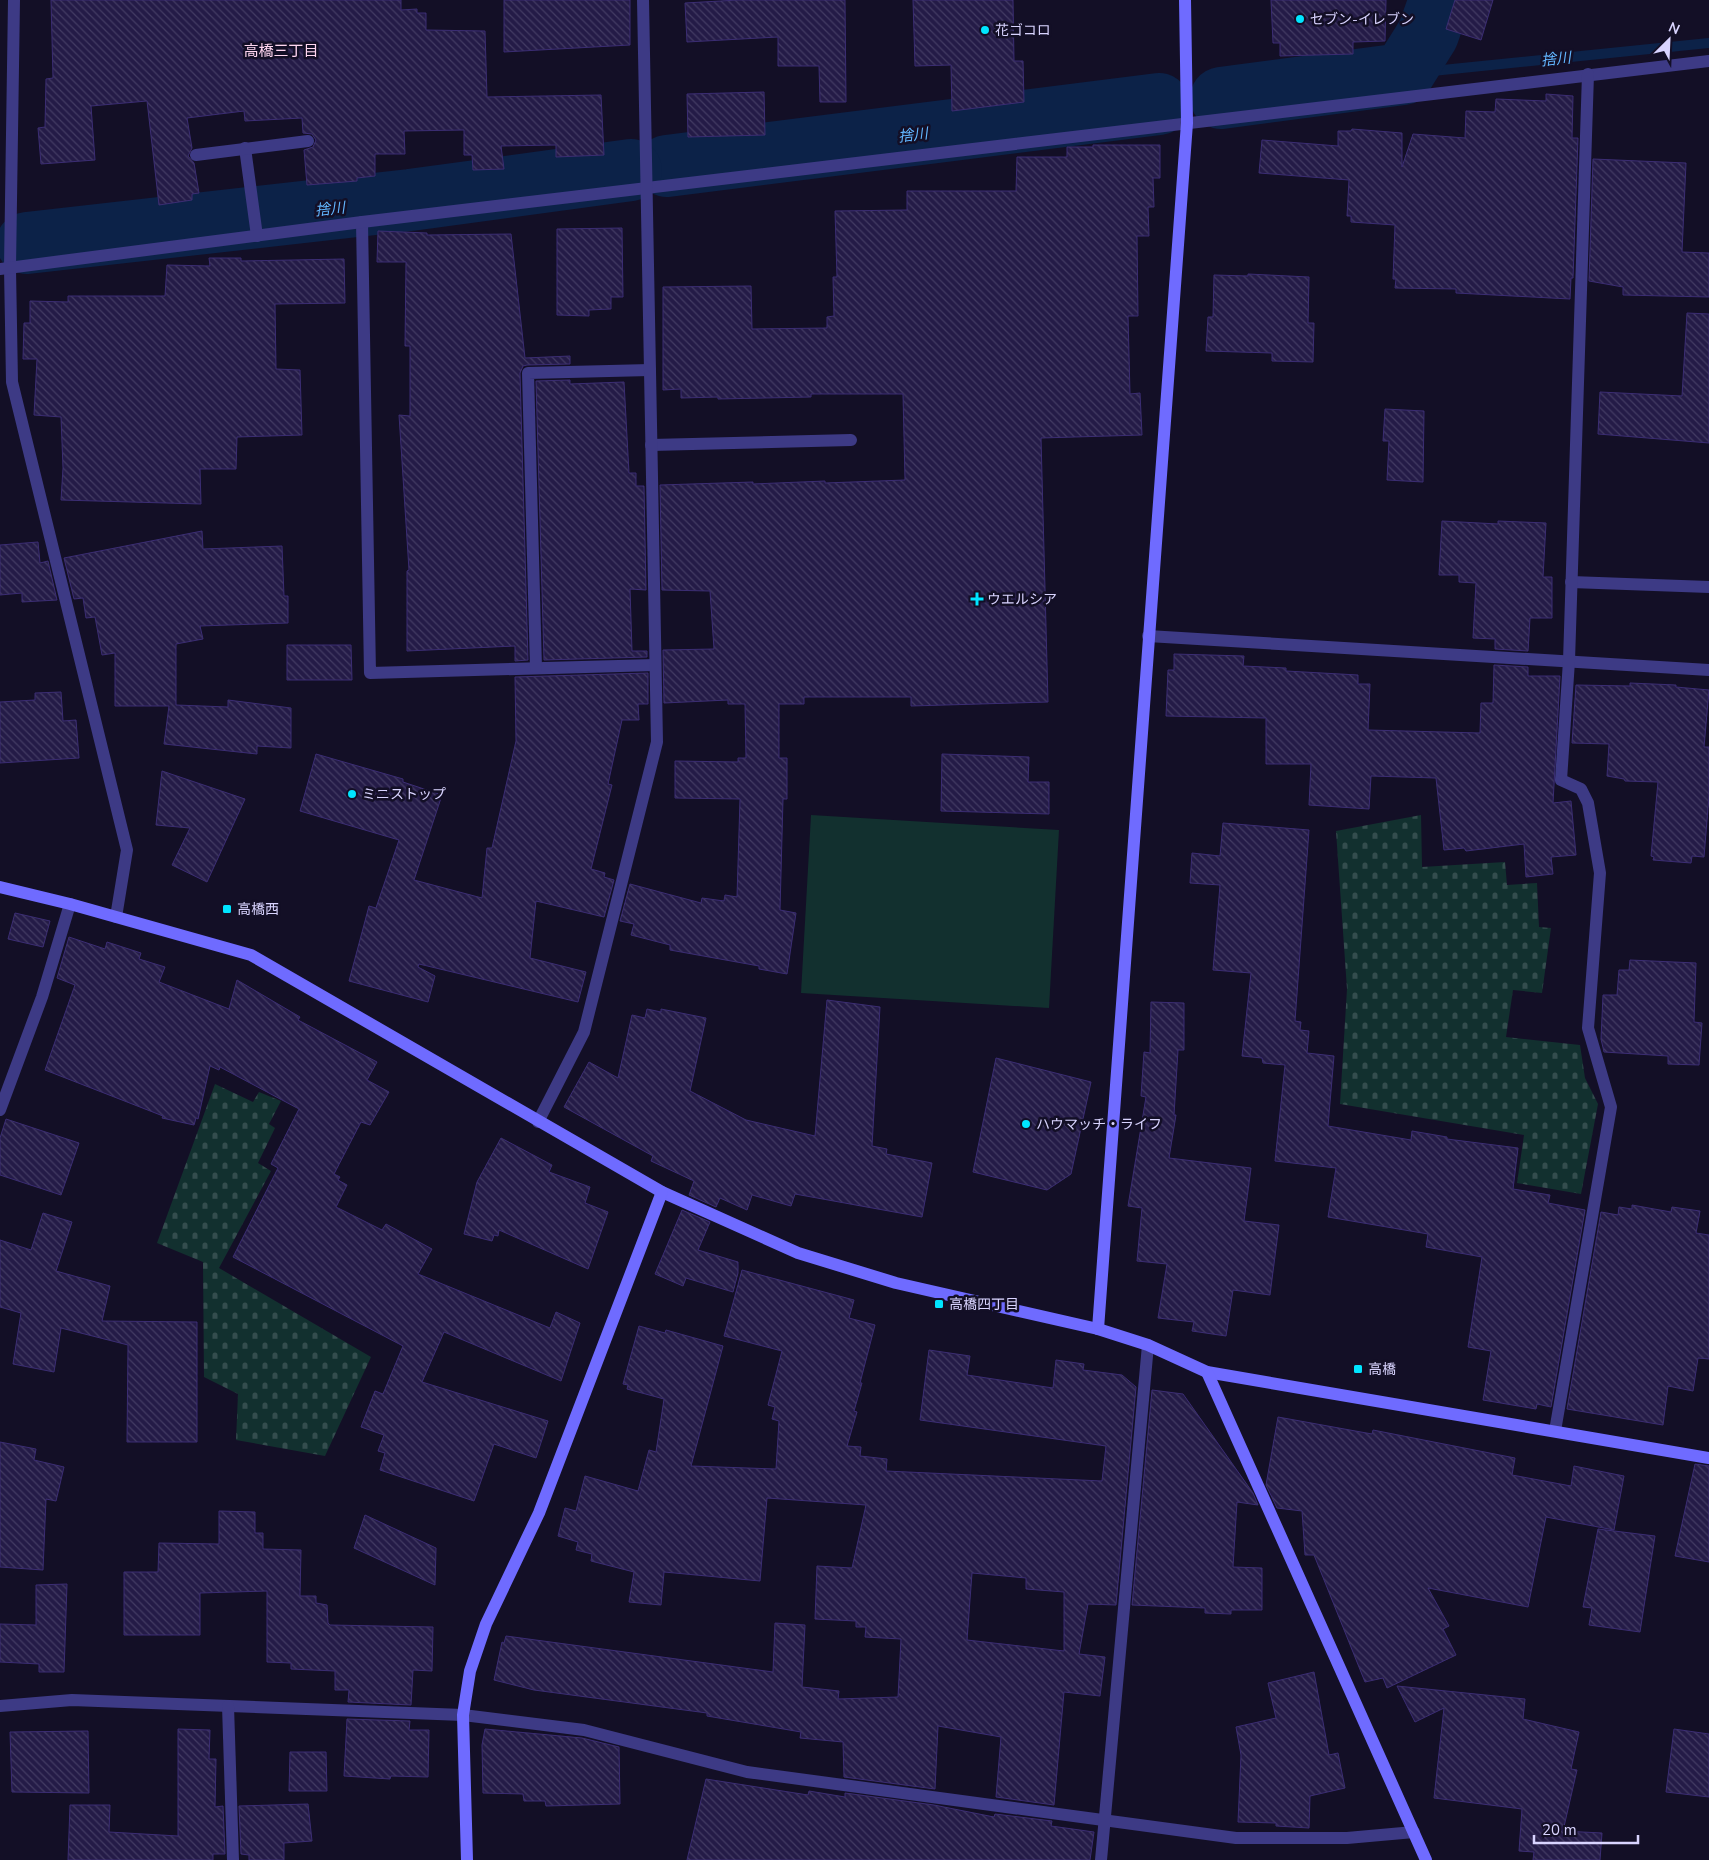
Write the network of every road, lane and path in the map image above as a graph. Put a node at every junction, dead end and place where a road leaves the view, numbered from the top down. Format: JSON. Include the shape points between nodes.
{"nodes":[{"id":1,"x":14,"y":0,"type":"edge"},
{"id":2,"x":643,"y":0,"type":"edge"},
{"id":3,"x":1185,"y":0,"type":"edge"},
{"id":4,"x":1709,"y":61,"type":"edge"},
{"id":5,"x":1588,"y":74,"type":"junction"},
{"id":6,"x":1187,"y":123,"type":"junction"},
{"id":7,"x":308,"y":141,"type":"dead end"},
{"id":8,"x":245,"y":148,"type":"junction"},
{"id":9,"x":196,"y":155,"type":"dead end"},
{"id":10,"x":646,"y":189,"type":"junction"},
{"id":11,"x":362,"y":222,"type":"junction"},
{"id":12,"x":257,"y":236,"type":"junction"},
{"id":13,"x":5,"y":269,"type":"edge"},
{"id":14,"x":650,"y":370,"type":"junction"},
{"id":15,"x":851,"y":440,"type":"dead end"},
{"id":16,"x":651,"y":445,"type":"junction"},
{"id":17,"x":1572,"y":582,"type":"junction"},
{"id":18,"x":1709,"y":587,"type":"edge"},
{"id":19,"x":1148,"y":636,"type":"junction"},
{"id":20,"x":1569,"y":661,"type":"junction"},
{"id":21,"x":655,"y":665,"type":"junction"},
{"id":22,"x":536,"y":668,"type":"junction"},
{"id":23,"x":1709,"y":670,"type":"edge"},
{"id":24,"x":0,"y":886,"type":"edge"},
{"id":25,"x":70,"y":904,"type":"junction"},
{"id":26,"x":116,"y":917,"type":"junction"},
{"id":27,"x":0,"y":1110,"type":"edge"},
{"id":28,"x":538,"y":1122,"type":"junction"},
{"id":29,"x":662,"y":1192,"type":"junction"},
{"id":30,"x":1098,"y":1329,"type":"junction"},
{"id":31,"x":1148,"y":1345,"type":"junction"},
{"id":32,"x":1207,"y":1372,"type":"junction"},
{"id":33,"x":1555,"y":1431,"type":"junction"},
{"id":34,"x":1709,"y":1458,"type":"edge"},
{"id":35,"x":0,"y":1706,"type":"edge"},
{"id":36,"x":228,"y":1706,"type":"junction"},
{"id":37,"x":463,"y":1715,"type":"junction"},
{"id":38,"x":1106,"y":1820,"type":"junction"},
{"id":39,"x":1414,"y":1832,"type":"junction"},
{"id":40,"x":233,"y":1860,"type":"edge"},
{"id":41,"x":467,"y":1860,"type":"edge"},
{"id":42,"x":1101,"y":1860,"type":"edge"},
{"id":43,"x":1426,"y":1860,"type":"edge"}],
"edges":[{"from":1,"to":13,"type":"street"},
{"from":2,"to":10,"type":"street"},
{"from":3,"to":6,"type":"street"},
{"from":4,"to":5,"type":"street"},
{"from":5,"to":6,"type":"street"},
{"from":5,"to":17,"type":"street"},
{"from":6,"to":10,"type":"street"},
{"from":6,"to":19,"type":"street"},
{"from":7,"to":8,"type":"street"},
{"from":8,"to":9,"type":"street"},
{"from":8,"to":12,"type":"street"},
{"from":10,"to":11,"type":"street"},
{"from":10,"to":14,"type":"street"},
{"from":11,"to":12,"type":"street"},
{"from":11,"to":22,"type":"street","via":[[370,673]]},
{"from":12,"to":13,"type":"street"},
{"from":13,"to":26,"type":"street","via":[[12,382],[127,850]]},
{"from":14,"to":16,"type":"street"},
{"from":14,"to":22,"type":"street","via":[[528,373]]},
{"from":15,"to":16,"type":"street"},
{"from":16,"to":21,"type":"street"},
{"from":17,"to":18,"type":"street"},
{"from":17,"to":20,"type":"street"},
{"from":19,"to":20,"type":"street"},
{"from":19,"to":30,"type":"street"},
{"from":20,"to":23,"type":"street"},
{"from":20,"to":33,"type":"street","via":[[1561,780],[1581,789],[1588,803],[1600,873],[1588,1028],[1611,1107]]},
{"from":21,"to":22,"type":"street"},
{"from":21,"to":28,"type":"street","via":[[657,742],[584,1032]]},
{"from":24,"to":25,"type":"street"},
{"from":25,"to":26,"type":"street"},
{"from":25,"to":27,"type":"street","via":[[42,997]]},
{"from":26,"to":28,"type":"street","via":[[251,955]]},
{"from":28,"to":29,"type":"street"},
{"from":29,"to":30,"type":"street","via":[[798,1253],[896,1283]]},
{"from":29,"to":37,"type":"street","via":[[539,1513],[486,1624],[470,1671]]},
{"from":30,"to":31,"type":"street"},
{"from":31,"to":32,"type":"street"},
{"from":31,"to":38,"type":"street"},
{"from":32,"to":33,"type":"street"},
{"from":32,"to":39,"type":"street"},
{"from":33,"to":34,"type":"street"},
{"from":35,"to":36,"type":"street","via":[[72,1700]]},
{"from":36,"to":37,"type":"street"},
{"from":36,"to":40,"type":"street"},
{"from":37,"to":38,"type":"street","via":[[584,1730],[747,1772]]},
{"from":37,"to":41,"type":"street"},
{"from":38,"to":39,"type":"street","via":[[1236,1838],[1347,1838]]},
{"from":38,"to":42,"type":"street"},
{"from":39,"to":43,"type":"street"}]}
